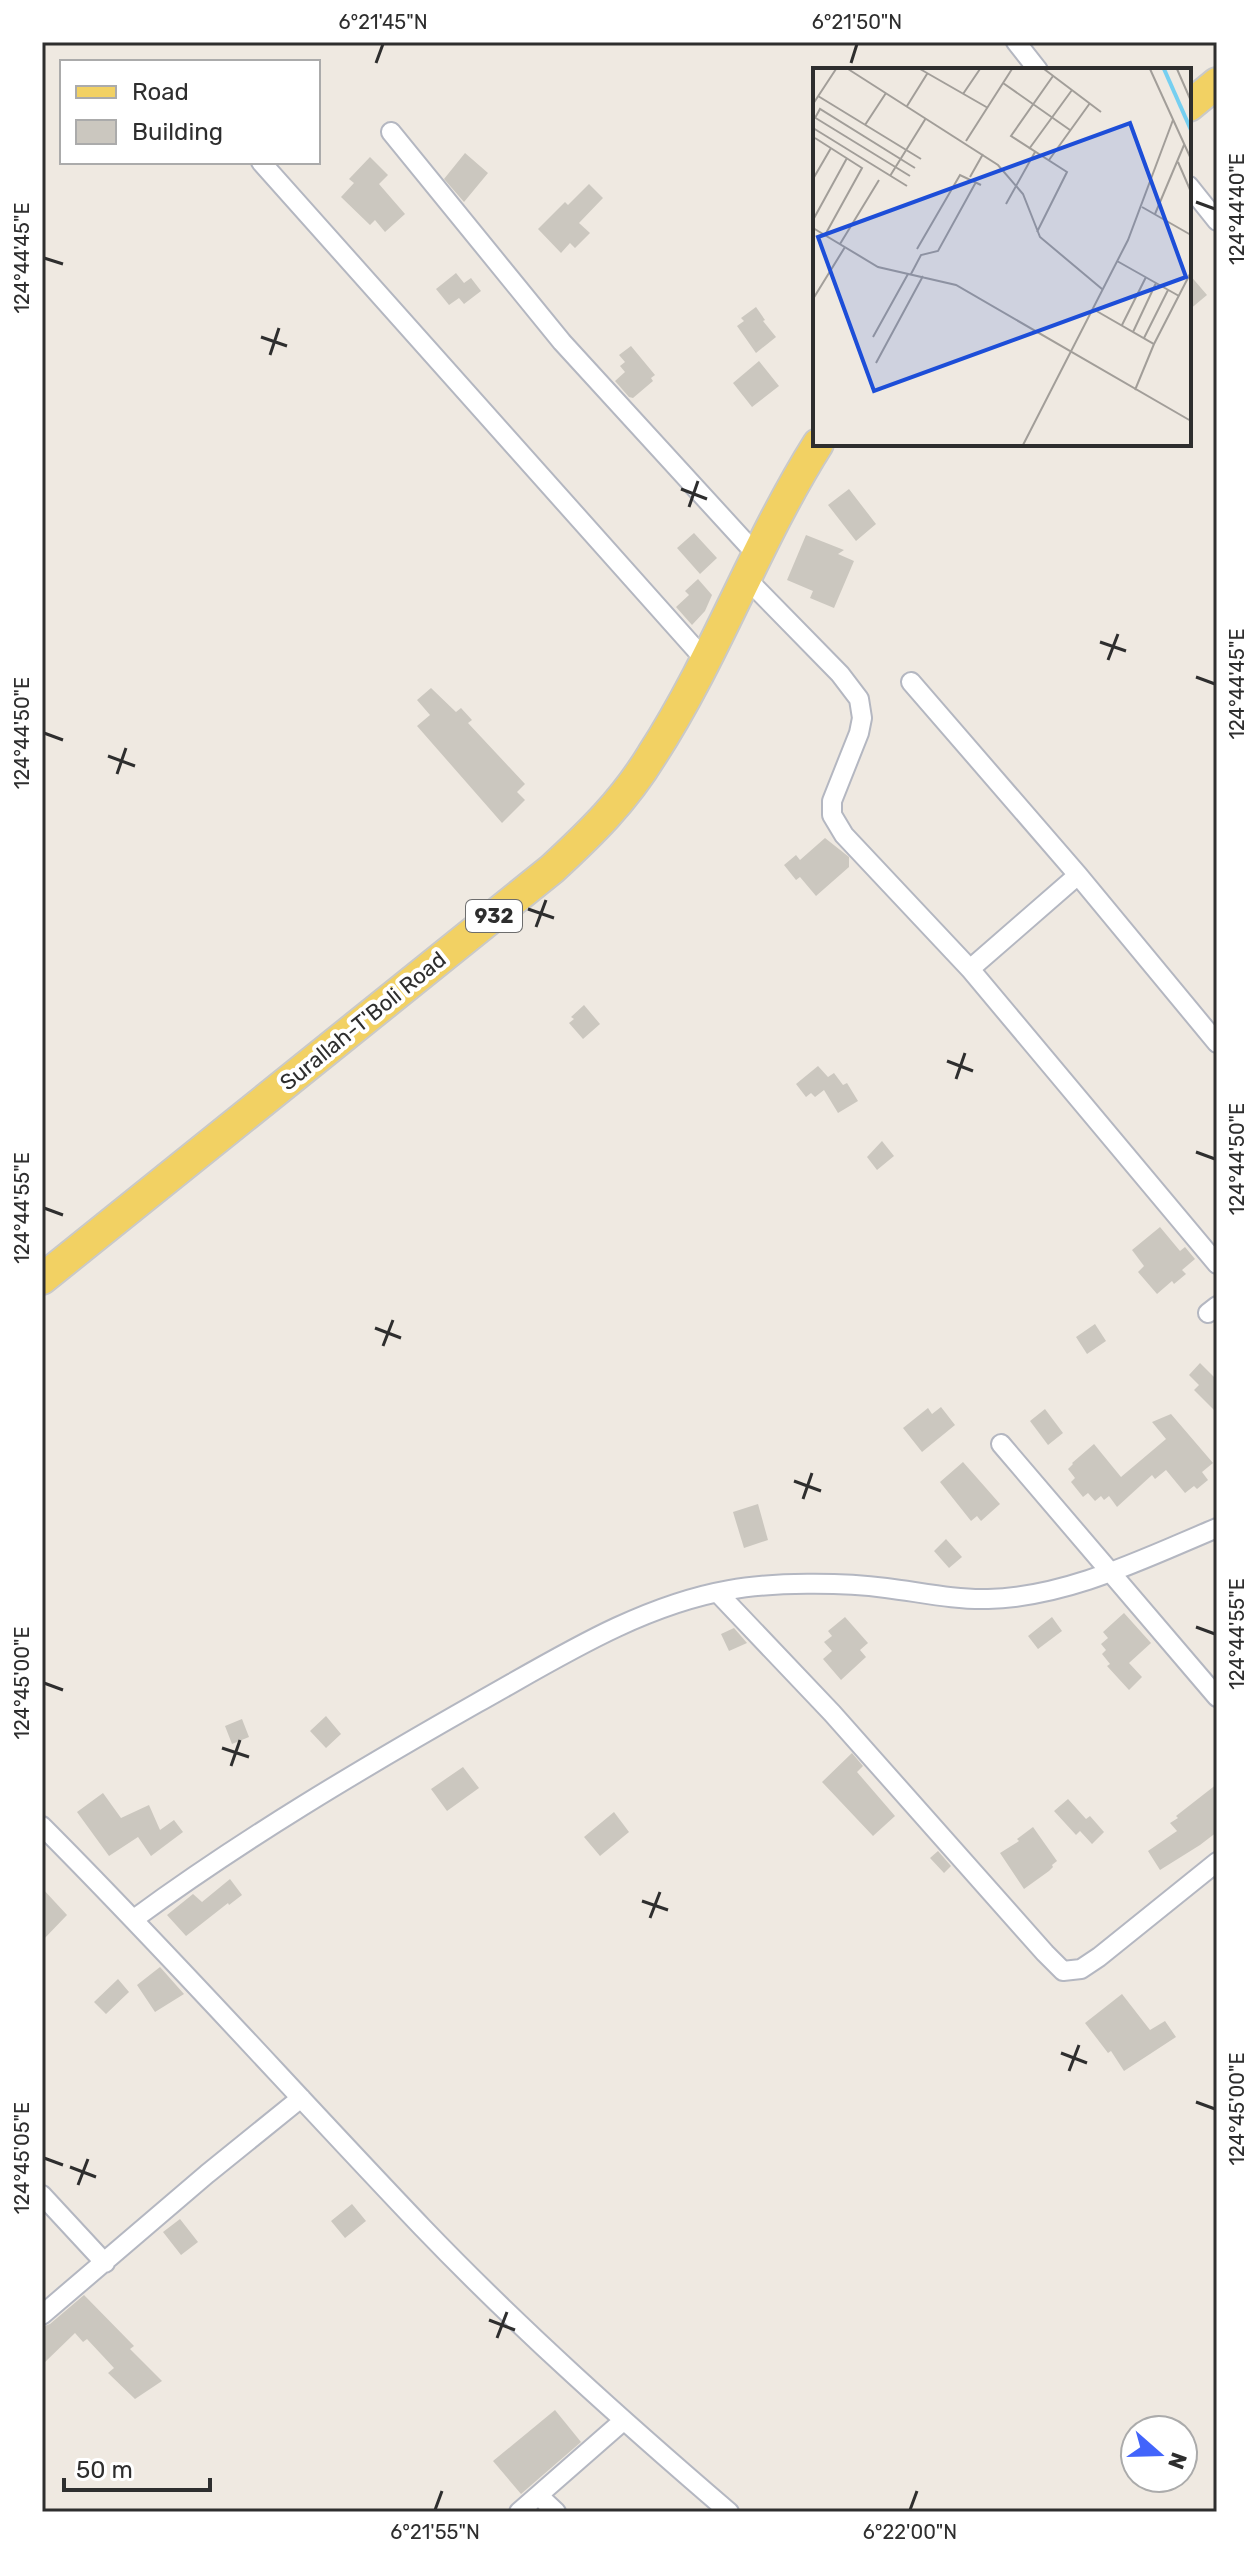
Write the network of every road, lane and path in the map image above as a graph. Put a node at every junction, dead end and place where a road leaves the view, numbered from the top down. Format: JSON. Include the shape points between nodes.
{"nodes":[{"id":1,"x":1016,"y":42,"type":"edge"},
{"id":2,"x":1036,"y":68,"type":"edge"},
{"id":3,"x":1217,"y":83,"type":"edge"},
{"id":4,"x":1191,"y":104,"type":"edge"},
{"id":5,"x":391,"y":132,"type":"dead end"},
{"id":6,"x":263,"y":164,"type":"edge"},
{"id":7,"x":1191,"y":188,"type":"edge"},
{"id":8,"x":1217,"y":221,"type":"edge"},
{"id":9,"x":817,"y":446,"type":"edge"},
{"id":10,"x":751,"y":566,"type":"junction"},
{"id":11,"x":706,"y":661,"type":"junction"},
{"id":12,"x":911,"y":682,"type":"dead end"},
{"id":13,"x":1078,"y":875,"type":"junction"},
{"id":14,"x":970,"y":969,"type":"junction"},
{"id":15,"x":1217,"y":1043,"type":"edge"},
{"id":16,"x":1217,"y":1264,"type":"edge"},
{"id":17,"x":42,"y":1279,"type":"edge"},
{"id":18,"x":1001,"y":1444,"type":"dead end"},
{"id":19,"x":1217,"y":1528,"type":"edge"},
{"id":20,"x":1110,"y":1571,"type":"junction"},
{"id":21,"x":718,"y":1593,"type":"junction"},
{"id":22,"x":1217,"y":1697,"type":"edge"},
{"id":23,"x":42,"y":1826,"type":"edge"},
{"id":24,"x":1214,"y":1871,"type":"edge"},
{"id":25,"x":134,"y":1919,"type":"junction"},
{"id":26,"x":301,"y":2098,"type":"junction"},
{"id":27,"x":42,"y":2195,"type":"edge"},
{"id":28,"x":105,"y":2263,"type":"junction"},
{"id":29,"x":42,"y":2315,"type":"edge"},
{"id":30,"x":623,"y":2421,"type":"junction"},
{"id":31,"x":539,"y":2496,"type":"junction"},
{"id":32,"x":519,"y":2512,"type":"edge"},
{"id":33,"x":556,"y":2512,"type":"edge"},
{"id":34,"x":729,"y":2512,"type":"edge"}],
"edges":[{"from":1,"to":2,"type":"street"},
{"from":3,"to":4,"type":"main road"},
{"from":5,"to":10,"type":"street"},
{"from":6,"to":11,"type":"street"},
{"from":7,"to":8,"type":"street"},
{"from":9,"to":10,"type":"main road","name":"Surallah-T'Boli Road","number":"932"},
{"from":10,"to":11,"type":"main road","name":"Surallah-T'Boli Road","number":"932"},
{"from":10,"to":14,"type":"street","via":[[859,699],[859,733],[832,801],[836,823]]},
{"from":11,"to":17,"type":"main road","name":"Surallah-T'Boli Road","number":"932","via":[[652,756],[607,818],[552,869]]},
{"from":12,"to":13,"type":"street"},
{"from":13,"to":14,"type":"street"},
{"from":13,"to":15,"type":"street"},
{"from":14,"to":16,"type":"street"},
{"from":18,"to":20,"type":"street"},
{"from":19,"to":20,"type":"street"},
{"from":20,"to":21,"type":"street","via":[[1056,1590],[1005,1598],[804,1585]]},
{"from":20,"to":22,"type":"street"},
{"from":21,"to":24,"type":"street","via":[[1063,1971],[1081,1969]]},
{"from":21,"to":25,"type":"street","via":[[678,1603],[562,1655],[343,1779]]},
{"from":23,"to":25,"type":"street"},
{"from":25,"to":26,"type":"street"},
{"from":26,"to":28,"type":"street"},
{"from":26,"to":30,"type":"street","via":[[424,2229]]},
{"from":27,"to":28,"type":"street"},
{"from":28,"to":29,"type":"street"},
{"from":30,"to":31,"type":"street"},
{"from":30,"to":34,"type":"street"},
{"from":31,"to":32,"type":"street"},
{"from":31,"to":33,"type":"street"}]}
